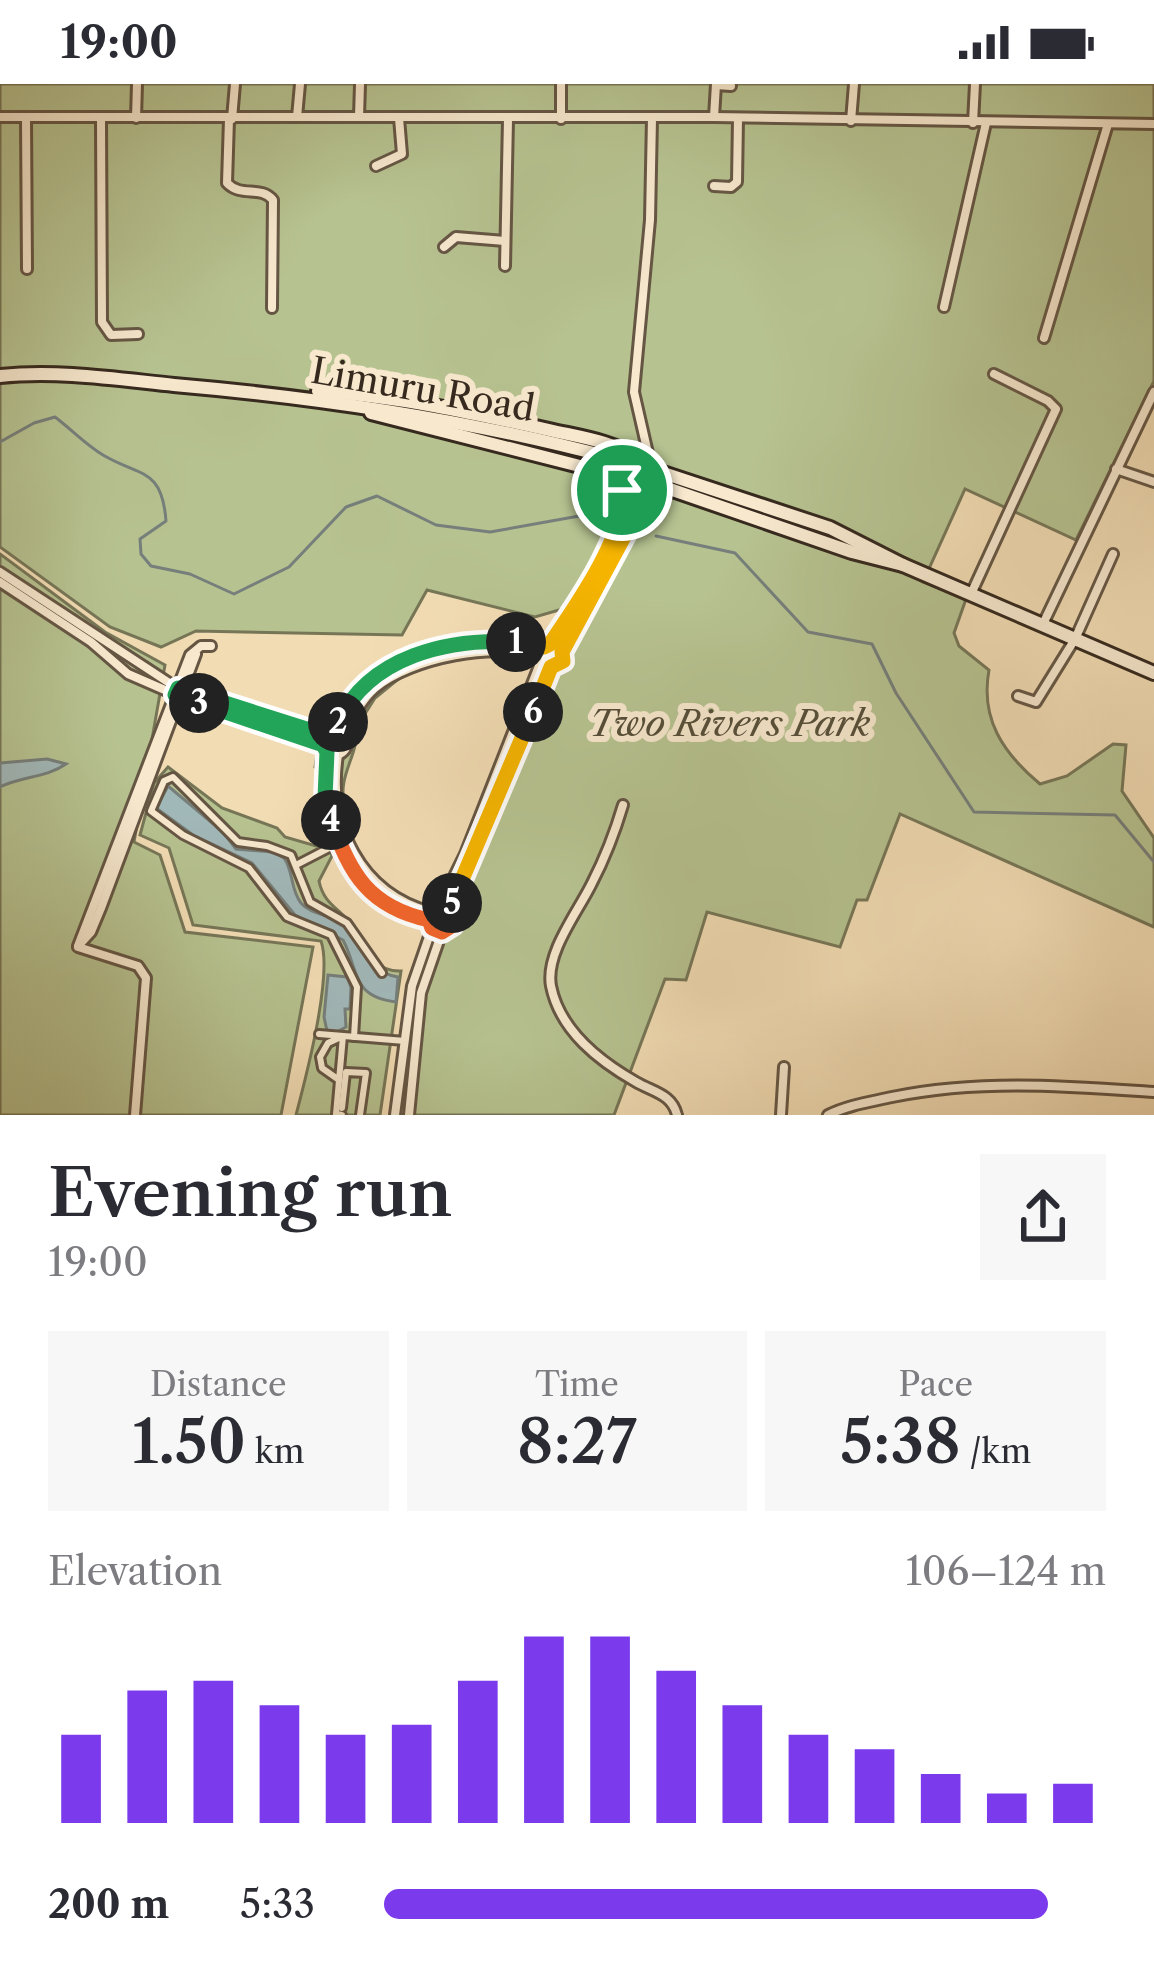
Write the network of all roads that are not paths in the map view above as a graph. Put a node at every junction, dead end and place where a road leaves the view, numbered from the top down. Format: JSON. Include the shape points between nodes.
{"nodes":[{"id":1,"x":137,"y":84,"type":"edge"},
{"id":2,"x":235,"y":84,"type":"edge"},
{"id":3,"x":300,"y":84,"type":"edge"},
{"id":4,"x":360,"y":84,"type":"edge"},
{"id":5,"x":561,"y":84,"type":"edge"},
{"id":6,"x":854,"y":84,"type":"edge"},
{"id":7,"x":975,"y":84,"type":"edge"},
{"id":8,"x":716,"y":85,"type":"edge"},
{"id":9,"x":731,"y":86,"type":"edge"},
{"id":10,"x":0,"y":117,"type":"edge"},
{"id":11,"x":297,"y":117,"type":"junction"},
{"id":12,"x":358,"y":117,"type":"junction"},
{"id":13,"x":714,"y":117,"type":"junction"},
{"id":14,"x":26,"y":118,"type":"junction"},
{"id":15,"x":136,"y":118,"type":"junction"},
{"id":16,"x":399,"y":118,"type":"junction"},
{"id":17,"x":561,"y":118,"type":"junction"},
{"id":18,"x":652,"y":118,"type":"junction"},
{"id":19,"x":739,"y":118,"type":"junction"},
{"id":20,"x":231,"y":119,"type":"junction"},
{"id":21,"x":508,"y":119,"type":"junction"},
{"id":22,"x":101,"y":120,"type":"junction"},
{"id":23,"x":850,"y":122,"type":"junction"},
{"id":24,"x":973,"y":123,"type":"junction"},
{"id":25,"x":986,"y":123,"type":"junction"},
{"id":26,"x":1108,"y":124,"type":"junction"},
{"id":27,"x":1154,"y":124,"type":"edge"},
{"id":28,"x":376,"y":166,"type":"dead end"},
{"id":29,"x":715,"y":186,"type":"dead end"},
{"id":30,"x":505,"y":241,"type":"junction"},
{"id":31,"x":444,"y":247,"type":"dead end"},
{"id":32,"x":505,"y":266,"type":"dead end"},
{"id":33,"x":27,"y":269,"type":"dead end"},
{"id":34,"x":944,"y":307,"type":"dead end"},
{"id":35,"x":272,"y":308,"type":"dead end"},
{"id":36,"x":138,"y":334,"type":"dead end"},
{"id":37,"x":1044,"y":338,"type":"dead end"},
{"id":38,"x":994,"y":374,"type":"dead end"},
{"id":39,"x":0,"y":376,"type":"edge"},
{"id":40,"x":221,"y":389,"type":"junction"},
{"id":41,"x":1154,"y":392,"type":"edge"},
{"id":42,"x":280,"y":395,"type":"junction"},
{"id":43,"x":1140,"y":422,"type":"junction"},
{"id":44,"x":1154,"y":428,"type":"edge"},
{"id":45,"x":615,"y":467,"type":"junction"},
{"id":46,"x":1116,"y":469,"type":"junction"},
{"id":47,"x":645,"y":474,"type":"junction"},
{"id":48,"x":1154,"y":482,"type":"edge"},
{"id":49,"x":629,"y":507,"type":"junction"},
{"id":50,"x":1113,"y":554,"type":"dead end"},
{"id":51,"x":901,"y":565,"type":"junction"},
{"id":52,"x":0,"y":572,"type":"edge"},
{"id":53,"x":0,"y":582,"type":"edge"},
{"id":54,"x":971,"y":594,"type":"junction"},
{"id":55,"x":1043,"y":624,"type":"junction"},
{"id":56,"x":1075,"y":639,"type":"junction"},
{"id":57,"x":544,"y":652,"type":"junction"},
{"id":58,"x":562,"y":652,"type":"junction"},
{"id":59,"x":551,"y":667,"type":"junction"},
{"id":60,"x":1154,"y":673,"type":"edge"},
{"id":61,"x":179,"y":693,"type":"junction"},
{"id":62,"x":1018,"y":696,"type":"dead end"},
{"id":63,"x":524,"y":721,"type":"junction"},
{"id":64,"x":331,"y":740,"type":"junction"},
{"id":65,"x":338,"y":754,"type":"junction"},
{"id":66,"x":623,"y":805,"type":"dead end"},
{"id":67,"x":329,"y":848,"type":"dead end"},
{"id":68,"x":298,"y":864,"type":"junction"},
{"id":69,"x":437,"y":918,"type":"junction"},
{"id":70,"x":382,"y":973,"type":"dead end"},
{"id":71,"x":365,"y":989,"type":"dead end"},
{"id":72,"x":358,"y":998,"type":"junction"},
{"id":73,"x":319,"y":1034,"type":"dead end"},
{"id":74,"x":343,"y":1036,"type":"junction"},
{"id":75,"x":354,"y":1037,"type":"junction"},
{"id":76,"x":408,"y":1044,"type":"junction"},
{"id":77,"x":784,"y":1067,"type":"dead end"},
{"id":78,"x":339,"y":1080,"type":"junction"},
{"id":79,"x":1154,"y":1092,"type":"edge"},
{"id":80,"x":342,"y":1112,"type":"edge"},
{"id":81,"x":361,"y":1112,"type":"edge"},
{"id":82,"x":135,"y":1115,"type":"edge"},
{"id":83,"x":395,"y":1115,"type":"edge"},
{"id":84,"x":409,"y":1115,"type":"edge"},
{"id":85,"x":677,"y":1115,"type":"edge"},
{"id":86,"x":781,"y":1115,"type":"edge"},
{"id":87,"x":828,"y":1115,"type":"edge"}],
"edges":[{"from":1,"to":15,"type":"street"},
{"from":2,"to":20,"type":"street"},
{"from":3,"to":11,"type":"street"},
{"from":4,"to":12,"type":"street"},
{"from":5,"to":17,"type":"street"},
{"from":6,"to":23,"type":"street"},
{"from":7,"to":24,"type":"street"},
{"from":8,"to":9,"type":"street"},
{"from":8,"to":13,"type":"street"},
{"from":10,"to":14,"type":"street"},
{"from":11,"to":12,"type":"street"},
{"from":11,"to":20,"type":"street"},
{"from":12,"to":16,"type":"street"},
{"from":13,"to":18,"type":"street"},
{"from":13,"to":19,"type":"street"},
{"from":14,"to":22,"type":"street"},
{"from":14,"to":33,"type":"street"},
{"from":15,"to":20,"type":"street"},
{"from":15,"to":22,"type":"street"},
{"from":16,"to":21,"type":"street"},
{"from":16,"to":28,"type":"street","via":[[402,154]]},
{"from":17,"to":18,"type":"street"},
{"from":17,"to":21,"type":"street"},
{"from":18,"to":47,"type":"street","via":[[634,392]]},
{"from":19,"to":23,"type":"street"},
{"from":19,"to":29,"type":"street","via":[[737,182]]},
{"from":20,"to":35,"type":"street","via":[[227,183],[273,200]]},
{"from":21,"to":30,"type":"street"},
{"from":22,"to":36,"type":"street","via":[[102,322],[111,334]]},
{"from":23,"to":24,"type":"street"},
{"from":24,"to":25,"type":"street"},
{"from":25,"to":26,"type":"street"},
{"from":25,"to":34,"type":"street"},
{"from":26,"to":27,"type":"street"},
{"from":26,"to":37,"type":"street"},
{"from":30,"to":31,"type":"street","via":[[456,237]]},
{"from":30,"to":32,"type":"street"},
{"from":38,"to":54,"type":"street","via":[[1057,409]]},
{"from":39,"to":40,"type":"main road","name":"Limuru Road"},
{"from":40,"to":42,"type":"main road","name":"Limuru Road"},
{"from":40,"to":47,"type":"main road","name":"Limuru Road","via":[[357,394],[569,435],[623,449]]},
{"from":41,"to":43,"type":"street"},
{"from":42,"to":45,"type":"main road","name":"Limuru Road"},
{"from":42,"to":45,"type":"main road","name":"Limuru Road","via":[[439,417]]},
{"from":43,"to":44,"type":"street"},
{"from":43,"to":46,"type":"street"},
{"from":45,"to":47,"type":"main road","name":"Limuru Road","bridge":true},
{"from":45,"to":47,"type":"main road","name":"Limuru Road"},
{"from":45,"to":49,"type":"main road"},
{"from":46,"to":48,"type":"street"},
{"from":46,"to":55,"type":"street"},
{"from":47,"to":49,"type":"main road"},
{"from":47,"to":49,"type":"street"},
{"from":47,"to":51,"type":"main road","name":"Limuru Road"},
{"from":47,"to":51,"type":"main road","name":"Limuru Road","via":[[830,527]]},
{"from":49,"to":57,"type":"street"},
{"from":49,"to":58,"type":"street","via":[[606,577]]},
{"from":50,"to":56,"type":"street"},
{"from":51,"to":54,"type":"main road","name":"Limuru Road"},
{"from":52,"to":61,"type":"street"},
{"from":53,"to":61,"type":"street","via":[[119,668]]},
{"from":54,"to":55,"type":"main road","name":"Limuru Road"},
{"from":55,"to":56,"type":"main road","name":"Limuru Road"},
{"from":56,"to":60,"type":"main road","name":"Limuru Road"},
{"from":56,"to":62,"type":"street","via":[[1036,703]]},
{"from":57,"to":58,"type":"street"},
{"from":57,"to":59,"type":"street"},
{"from":57,"to":63,"type":"street"},
{"from":57,"to":64,"type":"street","via":[[478,652],[404,670],[375,688]]},
{"from":58,"to":59,"type":"street"},
{"from":59,"to":63,"type":"street"},
{"from":61,"to":61,"type":"street","via":[[194,649],[211,646],[194,658]]},
{"from":61,"to":64,"type":"street"},
{"from":61,"to":82,"type":"street","via":[[92,932],[78,946],[138,966],[146,978]]},
{"from":63,"to":69,"type":"street"},
{"from":64,"to":65,"type":"street"},
{"from":64,"to":65,"type":"street","via":[[346,747]]},
{"from":64,"to":69,"type":"street","via":[[325,798],[343,854],[382,904]]},
{"from":65,"to":69,"type":"street","via":[[336,792],[352,849],[387,894]]},
{"from":66,"to":85,"type":"street","via":[[550,982],[583,1043],[669,1099]]},
{"from":67,"to":68,"type":"street"},
{"from":68,"to":70,"type":"street","via":[[310,902],[347,923]]},
{"from":68,"to":72,"type":"street","via":[[280,849],[238,842],[173,777],[157,790],[151,811],[249,868],[287,917],[332,935]]},
{"from":69,"to":76,"type":"street"},
{"from":71,"to":72,"type":"street"},
{"from":72,"to":75,"type":"street"},
{"from":73,"to":74,"type":"street"},
{"from":74,"to":75,"type":"street"},
{"from":74,"to":78,"type":"street"},
{"from":74,"to":78,"type":"street","via":[[320,1057]]},
{"from":75,"to":76,"type":"street"},
{"from":76,"to":83,"type":"street"},
{"from":76,"to":84,"type":"street"},
{"from":77,"to":86,"type":"street"},
{"from":78,"to":80,"type":"street","via":[[336,1114]]},
{"from":79,"to":87,"type":"street","via":[[974,1086]]},
{"from":80,"to":81,"type":"street"},
{"from":80,"to":81,"type":"street","via":[[346,1072],[366,1073]]}]}
